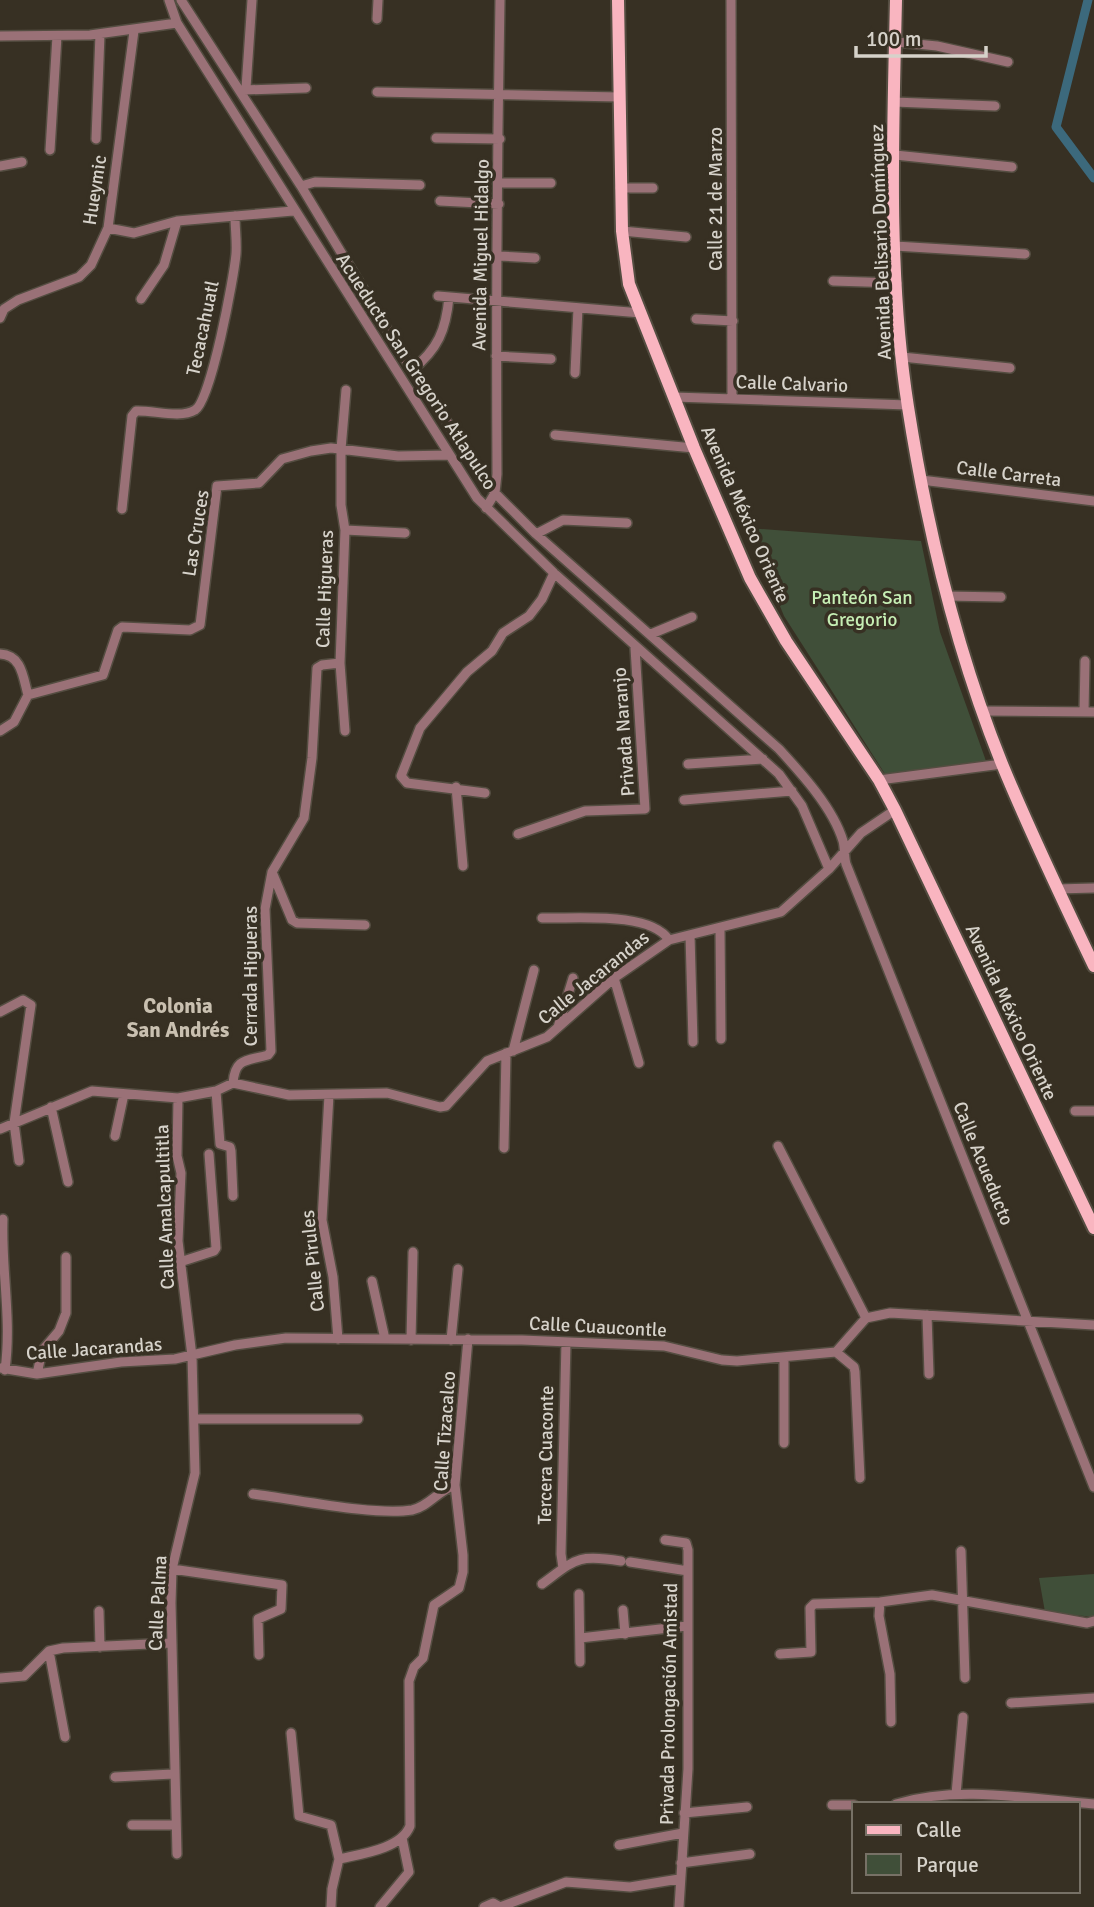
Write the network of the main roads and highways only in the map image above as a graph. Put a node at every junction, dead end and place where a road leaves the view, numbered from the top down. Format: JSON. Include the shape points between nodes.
{"nodes":[{"id":1,"x":618,"y":0,"type":"edge"},
{"id":2,"x":896,"y":0,"type":"edge"},
{"id":3,"x":1094,"y":966,"type":"edge"},
{"id":4,"x":1094,"y":1228,"type":"edge"}],
"edges":[{"from":1,"to":4,"type":"main road","name":"Avenida México Oriente","via":[[625,271],[694,448],[767,611],[895,810]]},
{"from":2,"to":3,"type":"main road","name":"Avenida Belisario Domínguez","via":[[895,246],[902,357],[921,480],[946,596],[982,711]]}]}
